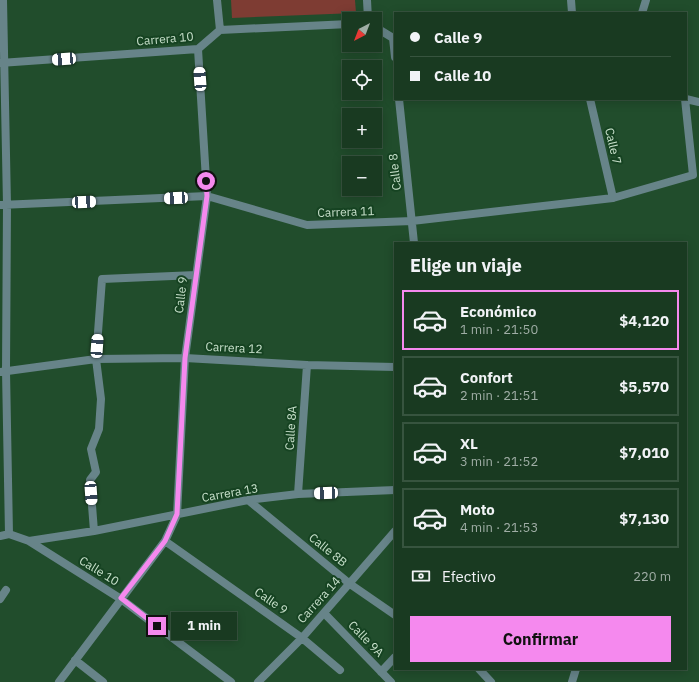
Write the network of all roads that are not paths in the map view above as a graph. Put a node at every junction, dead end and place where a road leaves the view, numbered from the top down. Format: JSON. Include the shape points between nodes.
{"nodes":[{"id":1,"x":3,"y":0,"type":"edge"},
{"id":2,"x":217,"y":0,"type":"edge"},
{"id":3,"x":367,"y":0,"type":"edge"},
{"id":4,"x":571,"y":0,"type":"edge"},
{"id":5,"x":646,"y":0,"type":"edge"},
{"id":6,"x":368,"y":12,"type":"edge"},
{"id":7,"x":572,"y":12,"type":"edge"},
{"id":8,"x":642,"y":12,"type":"edge"},
{"id":9,"x":342,"y":24,"type":"edge"},
{"id":10,"x":220,"y":30,"type":"junction"},
{"id":11,"x":382,"y":32,"type":"edge"},
{"id":12,"x":394,"y":38,"type":"edge"},
{"id":13,"x":198,"y":49,"type":"junction"},
{"id":14,"x":2,"y":63,"type":"edge"},
{"id":15,"x":687,"y":99,"type":"edge"},
{"id":16,"x":399,"y":100,"type":"edge"},
{"id":17,"x":590,"y":100,"type":"edge"},
{"id":18,"x":686,"y":100,"type":"edge"},
{"id":19,"x":699,"y":102,"type":"edge"},
{"id":20,"x":207,"y":196,"type":"junction"},
{"id":21,"x":613,"y":198,"type":"junction"},
{"id":22,"x":4,"y":205,"type":"edge"},
{"id":23,"x":412,"y":221,"type":"junction"},
{"id":24,"x":414,"y":242,"type":"edge"},
{"id":25,"x":196,"y":275,"type":"junction"},
{"id":26,"x":185,"y":358,"type":"junction"},
{"id":27,"x":96,"y":359,"type":"junction"},
{"id":28,"x":308,"y":365,"type":"junction"},
{"id":29,"x":394,"y":367,"type":"edge"},
{"id":30,"x":3,"y":371,"type":"edge"},
{"id":31,"x":394,"y":490,"type":"edge"},
{"id":32,"x":298,"y":494,"type":"junction"},
{"id":33,"x":248,"y":500,"type":"junction"},
{"id":34,"x":177,"y":514,"type":"junction"},
{"id":35,"x":94,"y":531,"type":"junction"},
{"id":36,"x":394,"y":533,"type":"edge"},
{"id":37,"x":9,"y":534,"type":"junction"},
{"id":38,"x":0,"y":536,"type":"edge"},
{"id":39,"x":29,"y":541,"type":"junction"},
{"id":40,"x":165,"y":541,"type":"junction"},
{"id":41,"x":350,"y":584,"type":"junction"},
{"id":42,"x":6,"y":590,"type":"dead end"},
{"id":43,"x":121,"y":598,"type":"junction"},
{"id":44,"x":0,"y":599,"type":"edge"},
{"id":45,"x":324,"y":613,"type":"junction"},
{"id":46,"x":394,"y":614,"type":"edge"},
{"id":47,"x":302,"y":638,"type":"junction"},
{"id":48,"x":394,"y":658,"type":"edge"},
{"id":49,"x":75,"y":660,"type":"junction"},
{"id":50,"x":340,"y":670,"type":"dead end"},
{"id":51,"x":480,"y":670,"type":"edge"},
{"id":52,"x":576,"y":670,"type":"edge"},
{"id":53,"x":381,"y":672,"type":"junction"},
{"id":54,"x":59,"y":682,"type":"edge"},
{"id":55,"x":103,"y":682,"type":"edge"},
{"id":56,"x":231,"y":682,"type":"edge"},
{"id":57,"x":258,"y":682,"type":"edge"},
{"id":58,"x":391,"y":682,"type":"edge"},
{"id":59,"x":491,"y":682,"type":"edge"},
{"id":60,"x":572,"y":682,"type":"edge"}],
"edges":[{"from":1,"to":14,"type":"street"},
{"from":2,"to":10,"type":"street"},
{"from":3,"to":6,"type":"street"},
{"from":4,"to":7,"type":"street"},
{"from":5,"to":8,"type":"street"},
{"from":9,"to":10,"type":"street"},
{"from":10,"to":13,"type":"street","name":"Carrera 10"},
{"from":11,"to":12,"type":"street"},
{"from":13,"to":14,"type":"street","name":"Carrera 10"},
{"from":13,"to":20,"type":"street","name":"Calle 9"},
{"from":14,"to":22,"type":"street"},
{"from":15,"to":19,"type":"street"},
{"from":16,"to":23,"type":"street","name":"Calle 8"},
{"from":17,"to":21,"type":"street","name":"Calle 7"},
{"from":18,"to":21,"type":"street","name":"Carrera 11","via":[[693,174]]},
{"from":20,"to":22,"type":"street","name":"Carrera 11"},
{"from":20,"to":23,"type":"street","name":"Carrera 11","via":[[308,225]]},
{"from":20,"to":25,"type":"street","name":"Calle 9"},
{"from":21,"to":23,"type":"street","name":"Carrera 11"},
{"from":22,"to":30,"type":"street"},
{"from":23,"to":24,"type":"street","name":"Calle 8"},
{"from":25,"to":26,"type":"street","name":"Calle 9"},
{"from":25,"to":27,"type":"street","via":[[102,279]]},
{"from":26,"to":27,"type":"street","name":"Carrera 12"},
{"from":26,"to":28,"type":"street","name":"Carrera 12"},
{"from":26,"to":34,"type":"street","name":"Calle 9"},
{"from":27,"to":30,"type":"street","name":"Carrera 12"},
{"from":27,"to":35,"type":"street","via":[[101,399],[99,429],[91,449],[96,472],[90,480]]},
{"from":28,"to":29,"type":"street","name":"Carrera 12"},
{"from":28,"to":32,"type":"street","name":"Calle 8A"},
{"from":30,"to":37,"type":"street"},
{"from":31,"to":32,"type":"street","name":"Carrera 13"},
{"from":32,"to":33,"type":"street","name":"Carrera 13"},
{"from":33,"to":34,"type":"street","name":"Carrera 13"},
{"from":33,"to":41,"type":"street","name":"Calle 8B"},
{"from":34,"to":35,"type":"street","name":"Carrera 13"},
{"from":34,"to":40,"type":"street","name":"Calle 9"},
{"from":35,"to":39,"type":"street","name":"Carrera 13"},
{"from":36,"to":41,"type":"street","name":"Carrera 14"},
{"from":37,"to":38,"type":"street"},
{"from":37,"to":39,"type":"street","name":"Carrera 13"},
{"from":39,"to":43,"type":"street","name":"Calle 10"},
{"from":40,"to":43,"type":"street","name":"Calle 9"},
{"from":40,"to":47,"type":"street","name":"Calle 9"},
{"from":41,"to":45,"type":"street","name":"Carrera 14"},
{"from":41,"to":46,"type":"street","name":"Calle 8B"},
{"from":42,"to":44,"type":"street"},
{"from":43,"to":49,"type":"street","name":"Calle 9"},
{"from":43,"to":56,"type":"street","name":"Calle 10"},
{"from":45,"to":47,"type":"street","name":"Carrera 14"},
{"from":45,"to":53,"type":"street","name":"Calle 9A"},
{"from":47,"to":50,"type":"street","name":"Calle 9"},
{"from":47,"to":57,"type":"street","name":"Carrera 14"},
{"from":48,"to":53,"type":"street"},
{"from":49,"to":54,"type":"street","name":"Calle 9"},
{"from":49,"to":55,"type":"street"},
{"from":51,"to":59,"type":"street"},
{"from":52,"to":60,"type":"street"},
{"from":53,"to":58,"type":"street","name":"Calle 9A"}]}
